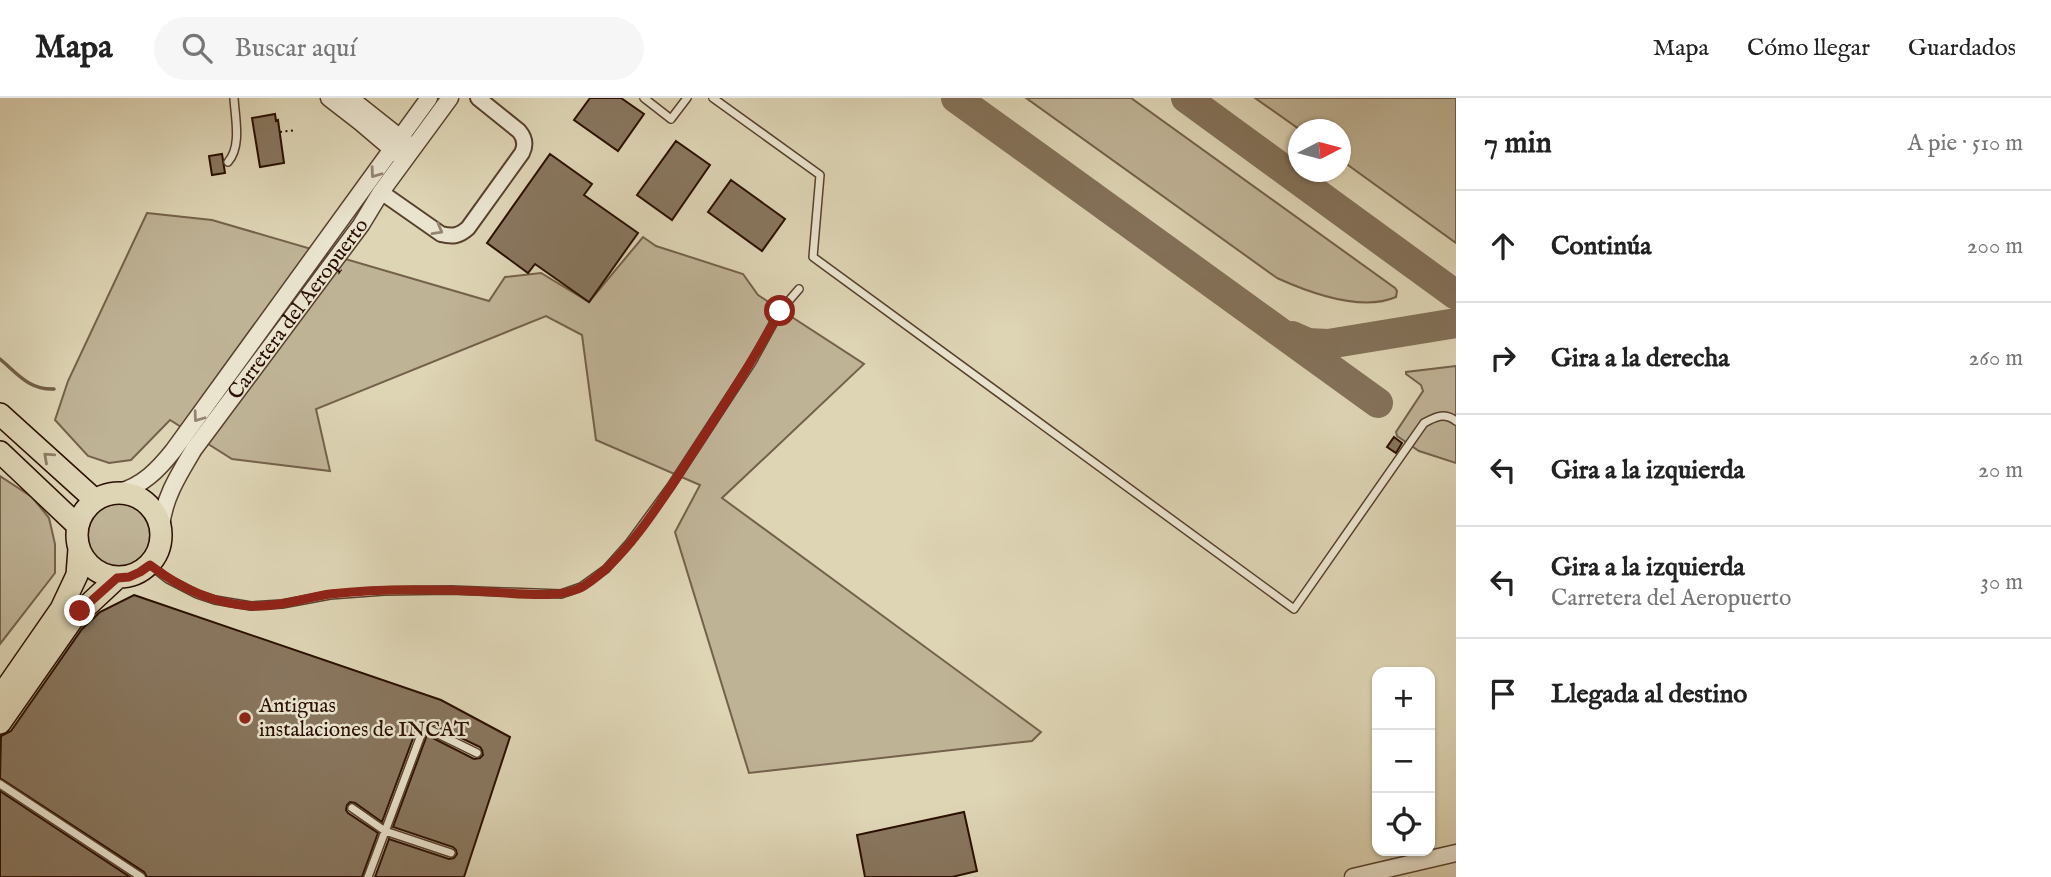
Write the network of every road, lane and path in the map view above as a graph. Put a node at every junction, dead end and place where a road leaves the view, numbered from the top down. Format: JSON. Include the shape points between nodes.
{"nodes":[{"id":1,"x":234,"y":98,"type":"edge"},
{"id":2,"x":329,"y":98,"type":"edge"},
{"id":3,"x":350,"y":98,"type":"edge"},
{"id":4,"x":429,"y":98,"type":"edge"},
{"id":5,"x":450,"y":98,"type":"edge"},
{"id":6,"x":478,"y":98,"type":"edge"},
{"id":7,"x":644,"y":98,"type":"edge"},
{"id":8,"x":687,"y":98,"type":"edge"},
{"id":9,"x":713,"y":98,"type":"edge"},
{"id":10,"x":296,"y":130,"type":"dead end"},
{"id":11,"x":280,"y":132,"type":"dead end"},
{"id":12,"x":403,"y":149,"type":"junction"},
{"id":13,"x":228,"y":162,"type":"dead end"},
{"id":14,"x":381,"y":192,"type":"junction"},
{"id":15,"x":799,"y":289,"type":"dead end"},
{"id":16,"x":0,"y":414,"type":"edge"},
{"id":17,"x":1456,"y":421,"type":"edge"},
{"id":18,"x":0,"y":452,"type":"edge"},
{"id":19,"x":119,"y":492,"type":"junction"},
{"id":20,"x":95,"y":500,"type":"junction"},
{"id":21,"x":78,"y":526,"type":"junction"},
{"id":22,"x":161,"y":528,"type":"junction"},
{"id":23,"x":79,"y":549,"type":"junction"},
{"id":24,"x":150,"y":565,"type":"junction"},
{"id":25,"x":117,"y":578,"type":"junction"},
{"id":26,"x":0,"y":697,"type":"edge"},
{"id":27,"x":0,"y":723,"type":"edge"},
{"id":28,"x":477,"y":753,"type":"dead end"},
{"id":29,"x":0,"y":784,"type":"edge"},
{"id":30,"x":352,"y":807,"type":"dead end"},
{"id":31,"x":385,"y":831,"type":"junction"},
{"id":32,"x":451,"y":853,"type":"dead end"},
{"id":33,"x":1456,"y":853,"type":"edge"},
{"id":34,"x":141,"y":877,"type":"edge"},
{"id":35,"x":368,"y":877,"type":"edge"},
{"id":36,"x":1353,"y":877,"type":"edge"}],
"edges":[{"from":1,"to":13,"type":"lane","via":[[236,148]]},
{"from":2,"to":12,"type":"street"},
{"from":3,"to":12,"type":"street"},
{"from":4,"to":12,"type":"street","name":"Carretera del Aeropuerto"},
{"from":5,"to":12,"type":"street","name":"Carretera del Aeropuerto"},
{"from":14,"to":6,"type":"street","one_way":true,"via":[[441,234],[456,236],[468,228],[525,144],[519,131]]},
{"from":7,"to":8,"type":"lane","via":[[671,119]]},
{"from":9,"to":17,"type":"lane","via":[[820,175],[813,257],[1294,609],[1424,424],[1436,416]]},
{"from":10,"to":11,"type":"path"},
{"from":12,"to":14,"type":"street","name":"Carretera del Aeropuerto"},
{"from":12,"to":19,"type":"street","name":"Carretera del Aeropuerto","one_way":true,"via":[[169,457],[148,478]]},
{"from":14,"to":22,"type":"street","name":"Carretera del Aeropuerto","via":[[194,449],[169,495]]},
{"from":15,"to":24,"type":"lane","via":[[780,311],[671,486],[607,569],[582,587],[561,594],[451,590],[330,594],[251,606],[197,594]]},
{"from":20,"to":16,"type":"main road","one_way":true},
{"from":18,"to":21,"type":"main road"},
{"from":19,"to":20,"type":"main road"},
{"from":19,"to":22,"type":"main road","via":[[151,506]]},
{"from":20,"to":21,"type":"main road"},
{"from":21,"to":23,"type":"main road"},
{"from":22,"to":24,"type":"main road","via":[[162,542]]},
{"from":23,"to":25,"type":"main road","via":[[94,569]]},
{"from":23,"to":26,"type":"main road","via":[[77,575],[61,609]]},
{"from":24,"to":25,"type":"main road"},
{"from":25,"to":27,"type":"main road","via":[[72,620]]},
{"from":28,"to":31,"type":"lane","via":[[424,726]]},
{"from":29,"to":34,"type":"lane"},
{"from":30,"to":31,"type":"lane"},
{"from":31,"to":32,"type":"lane"},
{"from":31,"to":35,"type":"lane"},
{"from":33,"to":36,"type":"street"}]}
